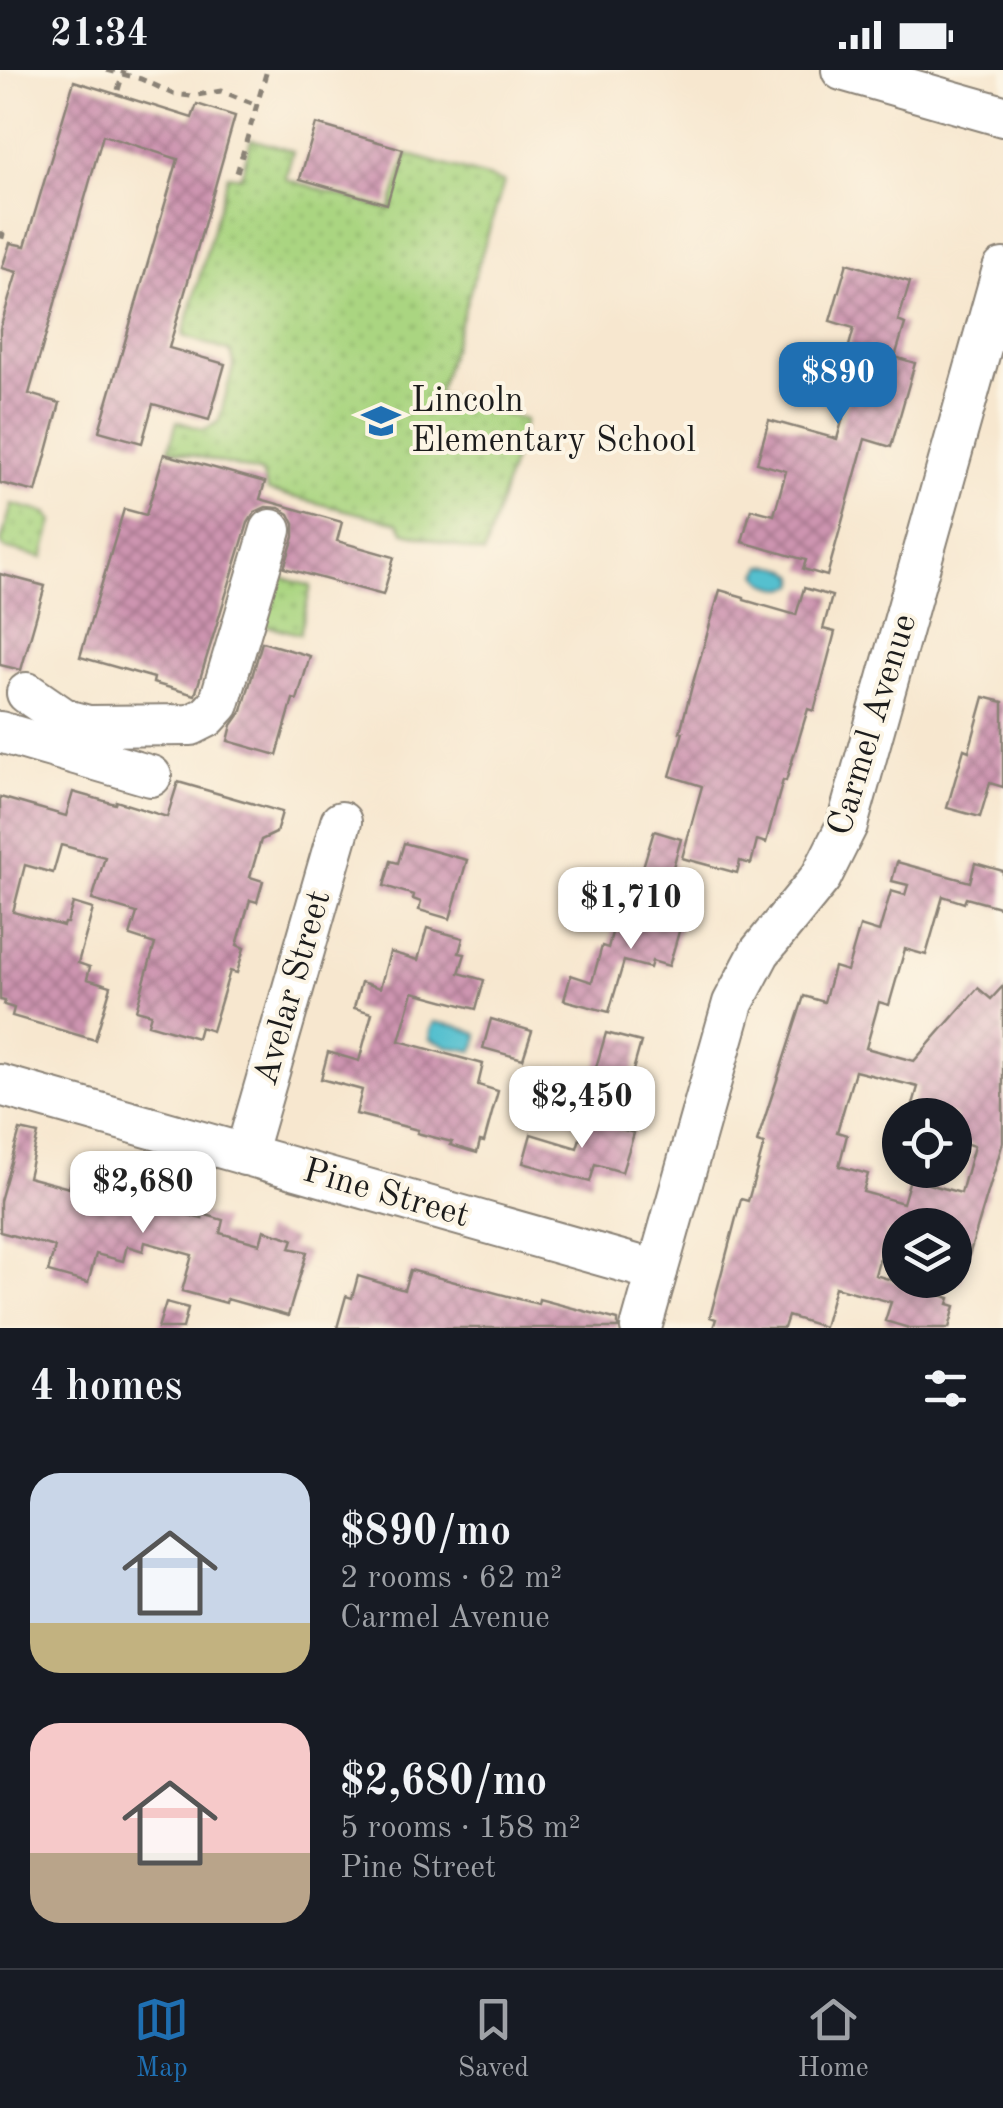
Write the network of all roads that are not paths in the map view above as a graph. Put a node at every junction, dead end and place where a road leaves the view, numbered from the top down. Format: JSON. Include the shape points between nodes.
{"nodes":[{"id":1,"x":842,"y":70,"type":"edge"},
{"id":2,"x":1003,"y":116,"type":"edge"},
{"id":3,"x":1001,"y":285,"type":"edge"},
{"id":4,"x":271,"y":530,"type":"dead end"},
{"id":5,"x":27,"y":692,"type":"dead end"},
{"id":6,"x":0,"y":732,"type":"edge"},
{"id":7,"x":151,"y":776,"type":"dead end"},
{"id":8,"x":341,"y":822,"type":"dead end"},
{"id":9,"x":0,"y":1085,"type":"edge"},
{"id":10,"x":246,"y":1155,"type":"junction"},
{"id":11,"x":657,"y":1270,"type":"junction"},
{"id":12,"x":641,"y":1328,"type":"edge"}],
"edges":[{"from":1,"to":2,"type":"street"},
{"from":3,"to":11,"type":"street","name":"Carmel Avenue","via":[[847,826],[822,877],[760,952],[734,1003]]},
{"from":4,"to":5,"type":"street","via":[[219,704],[207,717],[191,725],[88,726],[66,720]]},
{"from":6,"to":7,"type":"street"},
{"from":8,"to":10,"type":"street","name":"Avelar Street"},
{"from":9,"to":10,"type":"street","name":"Pine Street"},
{"from":10,"to":11,"type":"street","name":"Pine Street"},
{"from":11,"to":12,"type":"street","name":"Carmel Avenue"}]}
